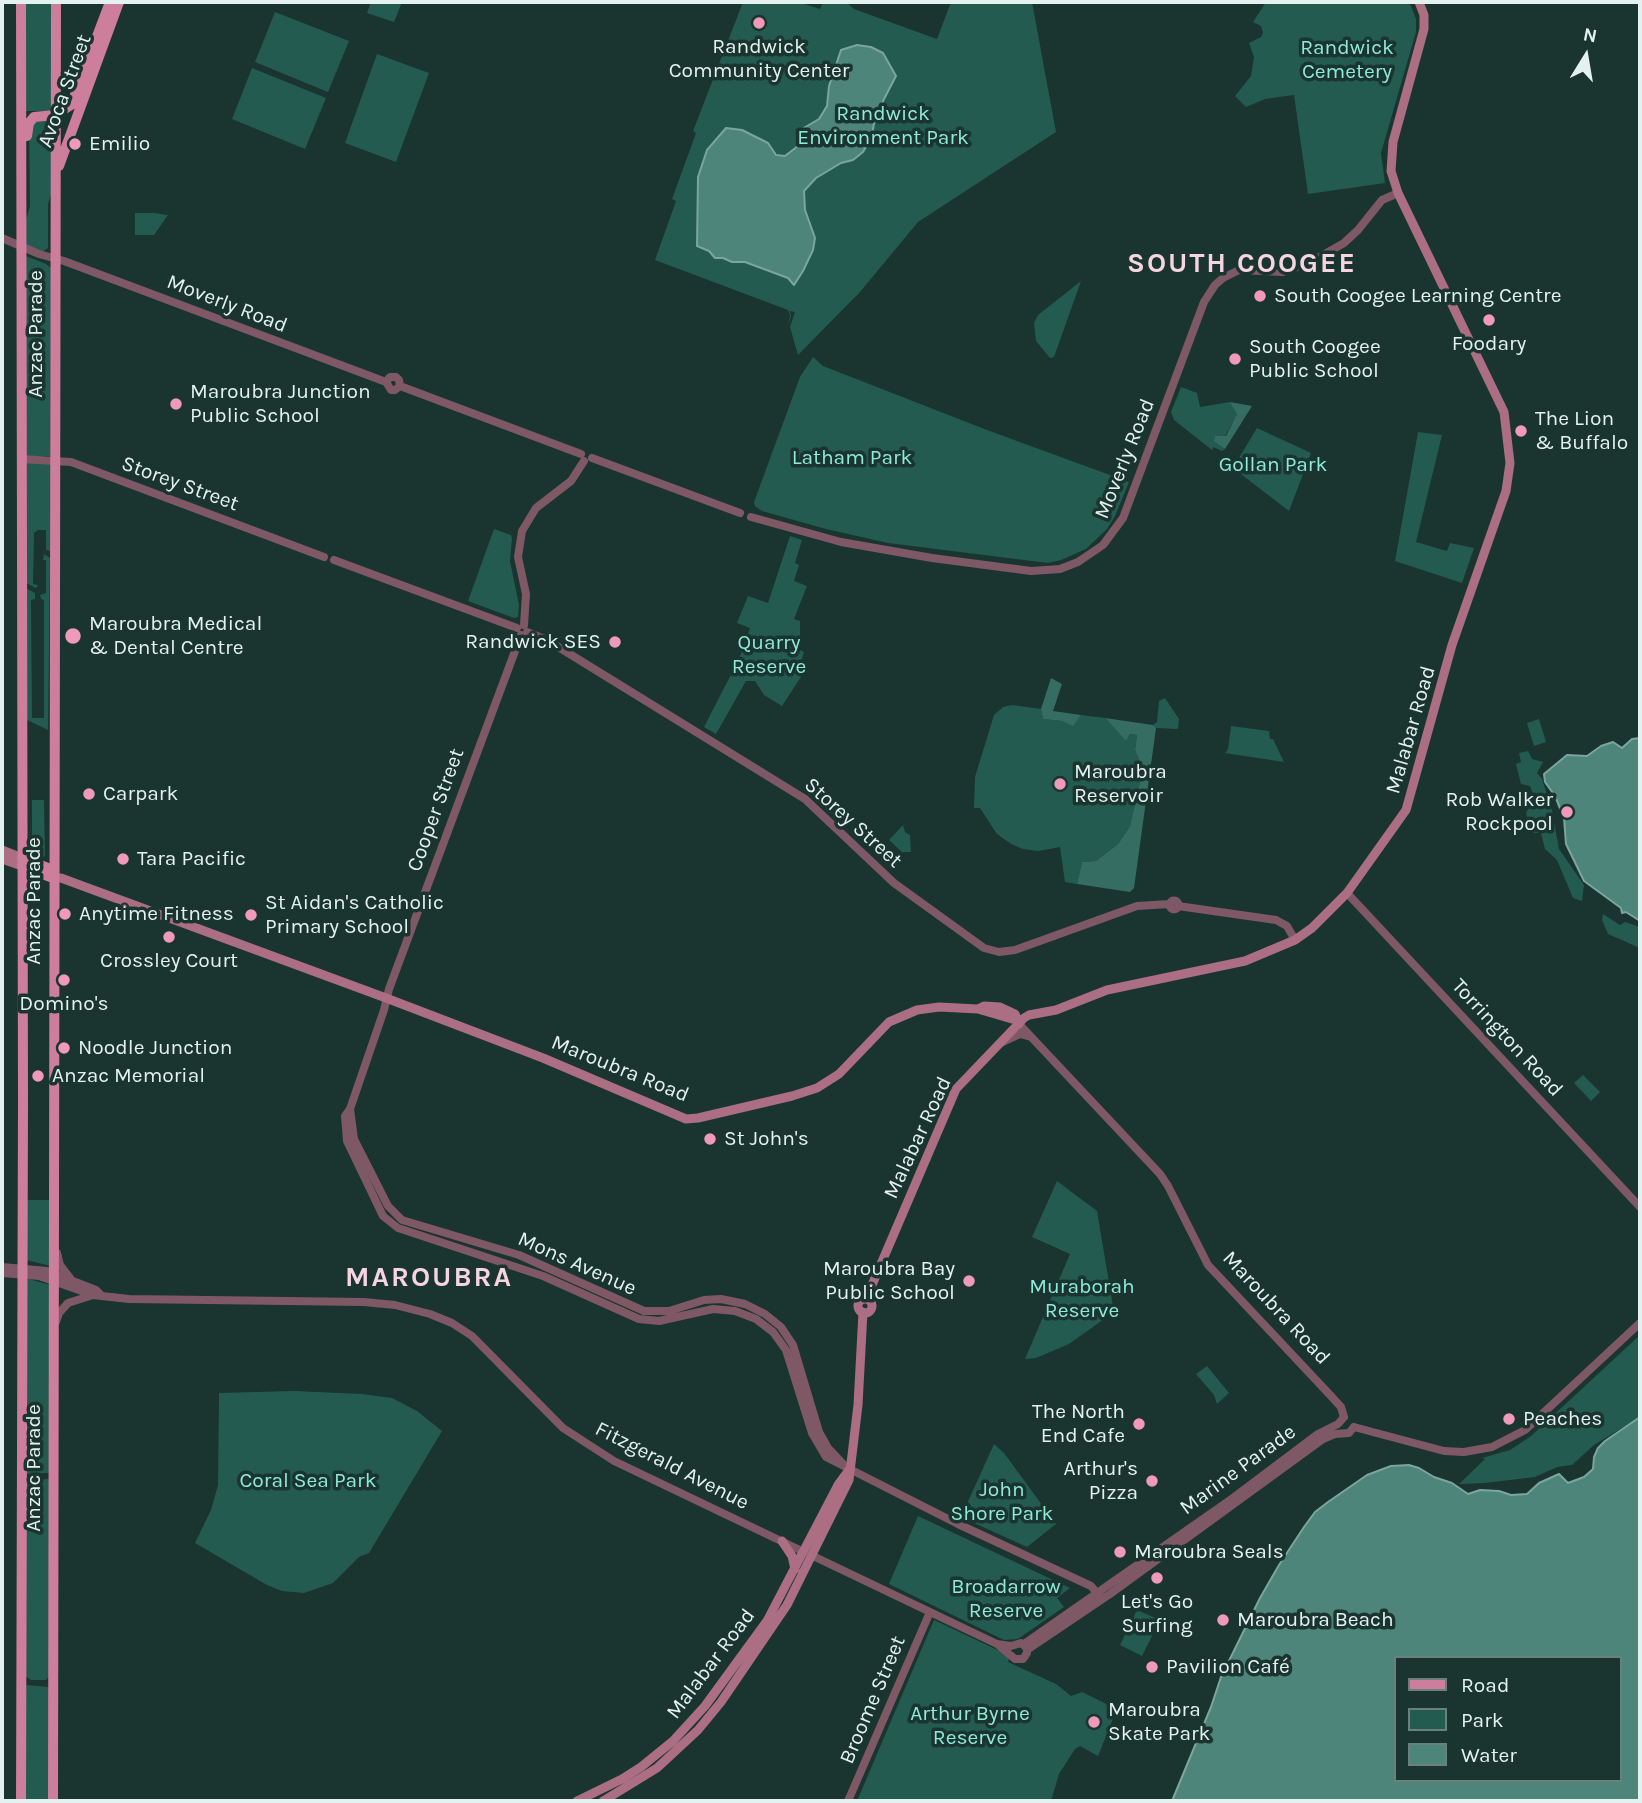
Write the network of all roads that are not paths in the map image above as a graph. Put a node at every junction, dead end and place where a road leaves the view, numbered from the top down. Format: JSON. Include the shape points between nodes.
{"nodes":[{"id":1,"x":21,"y":2,"type":"edge"},
{"id":2,"x":56,"y":2,"type":"edge"},
{"id":3,"x":110,"y":2,"type":"edge"},
{"id":4,"x":119,"y":2,"type":"edge"},
{"id":5,"x":1419,"y":2,"type":"edge"},
{"id":6,"x":106,"y":24,"type":"junction"},
{"id":7,"x":56,"y":95,"type":"junction"},
{"id":8,"x":74,"y":99,"type":"junction"},
{"id":9,"x":55,"y":115,"type":"junction"},
{"id":10,"x":1398,"y":193,"type":"junction"},
{"id":11,"x":55,"y":195,"type":"junction"},
{"id":12,"x":21,"y":219,"type":"junction"},
{"id":13,"x":2,"y":238,"type":"edge"},
{"id":14,"x":21,"y":246,"type":"junction"},
{"id":15,"x":56,"y":260,"type":"junction"},
{"id":16,"x":586,"y":458,"type":"junction"},
{"id":17,"x":21,"y":459,"type":"junction"},
{"id":18,"x":54,"y":459,"type":"junction"},
{"id":19,"x":522,"y":630,"type":"junction"},
{"id":20,"x":2,"y":850,"type":"edge"},
{"id":21,"x":2,"y":859,"type":"edge"},
{"id":22,"x":22,"y":862,"type":"junction"},
{"id":23,"x":56,"y":875,"type":"junction"},
{"id":24,"x":1347,"y":893,"type":"junction"},
{"id":25,"x":1295,"y":940,"type":"junction"},
{"id":26,"x":386,"y":998,"type":"junction"},
{"id":27,"x":1000,"y":1007,"type":"junction"},
{"id":28,"x":978,"y":1009,"type":"junction"},
{"id":29,"x":1042,"y":1014,"type":"junction"},
{"id":30,"x":1019,"y":1024,"type":"junction"},
{"id":31,"x":1031,"y":1037,"type":"junction"},
{"id":32,"x":999,"y":1044,"type":"junction"},
{"id":33,"x":1640,"y":1207,"type":"edge"},
{"id":34,"x":54,"y":1229,"type":"junction"},
{"id":35,"x":2,"y":1267,"type":"edge"},
{"id":36,"x":22,"y":1270,"type":"junction"},
{"id":37,"x":2,"y":1273,"type":"edge"},
{"id":38,"x":54,"y":1276,"type":"junction"},
{"id":39,"x":72,"y":1280,"type":"junction"},
{"id":40,"x":97,"y":1295,"type":"junction"},
{"id":41,"x":1640,"y":1323,"type":"edge"},
{"id":42,"x":54,"y":1328,"type":"junction"},
{"id":43,"x":1341,"y":1425,"type":"junction"},
{"id":44,"x":1354,"y":1427,"type":"junction"},
{"id":45,"x":849,"y":1470,"type":"junction"},
{"id":46,"x":782,"y":1541,"type":"junction"},
{"id":47,"x":808,"y":1554,"type":"junction"},
{"id":48,"x":795,"y":1569,"type":"junction"},
{"id":49,"x":1099,"y":1596,"type":"junction"},
{"id":50,"x":930,"y":1612,"type":"junction"},
{"id":51,"x":1026,"y":1647,"type":"junction"},
{"id":52,"x":1011,"y":1650,"type":"junction"},
{"id":53,"x":21,"y":1801,"type":"edge"},
{"id":54,"x":53,"y":1801,"type":"edge"},
{"id":55,"x":577,"y":1801,"type":"edge"},
{"id":56,"x":603,"y":1801,"type":"edge"},
{"id":57,"x":848,"y":1801,"type":"edge"}],
"edges":[{"from":1,"to":12,"type":"main road","name":"Anzac Parade"},
{"from":2,"to":7,"type":"main road","name":"Anzac Parade"},
{"from":3,"to":6,"type":"main road","name":"Avoca Street"},
{"from":4,"to":6,"type":"main road","name":"Avoca Street"},
{"from":5,"to":10,"type":"main road","name":"Malabar Road","via":[[1424,29],[1391,154]]},
{"from":6,"to":8,"type":"main road","name":"Avoca Street"},
{"from":6,"to":11,"type":"main road","name":"Avoca Street","via":[[64,150]]},
{"from":7,"to":8,"type":"main road","via":[[62,103]]},
{"from":7,"to":9,"type":"main road","name":"Anzac Parade"},
{"from":8,"to":9,"type":"main road"},
{"from":9,"to":11,"type":"main road","name":"Anzac Parade"},
{"from":9,"to":12,"type":"main road","via":[[37,116],[29,122],[27,202]]},
{"from":10,"to":16,"type":"street","name":"Moverly Road","via":[[1382,200],[1345,243],[1311,262],[1283,272],[1239,270],[1211,289],[1123,519],[1105,543],[1060,569],[1031,571],[932,558],[841,542],[751,517],[743,520],[740,513]]},
{"from":10,"to":24,"type":"main road","name":"Malabar Road","via":[[1504,412],[1510,470],[1452,645],[1406,810]]},
{"from":11,"to":15,"type":"main road","name":"Anzac Parade"},
{"from":12,"to":14,"type":"main road","name":"Anzac Parade"},
{"from":13,"to":14,"type":"street","name":"Moverly Road"},
{"from":14,"to":15,"type":"street","name":"Moverly Road"},
{"from":14,"to":17,"type":"main road","name":"Anzac Parade"},
{"from":15,"to":16,"type":"street","name":"Moverly Road","via":[[386,382],[391,390],[400,387]]},
{"from":15,"to":18,"type":"main road","name":"Anzac Parade"},
{"from":16,"to":19,"type":"street","name":"Cooper Street","via":[[568,484],[536,508],[523,531],[518,562],[526,594]]},
{"from":17,"to":18,"type":"street","name":"Storey Street"},
{"from":17,"to":22,"type":"main road","name":"Anzac Parade"},
{"from":18,"to":19,"type":"street","name":"Storey Street","via":[[71,461],[324,557],[327,564],[334,560]]},
{"from":18,"to":23,"type":"main road","name":"Anzac Parade"},
{"from":19,"to":25,"type":"street","name":"Storey Street","via":[[547,640],[805,799],[894,883],[984,948],[1015,950],[1138,906],[1174,905],[1276,920],[1287,926]]},
{"from":19,"to":26,"type":"street","name":"Cooper Street"},
{"from":20,"to":22,"type":"main road","name":"Maroubra Road"},
{"from":21,"to":22,"type":"main road","name":"Maroubra Road"},
{"from":22,"to":23,"type":"main road","name":"Maroubra Road"},
{"from":22,"to":36,"type":"main road","name":"Anzac Parade"},
{"from":23,"to":26,"type":"main road","name":"Maroubra Road"},
{"from":23,"to":34,"type":"main road","name":"Anzac Parade"},
{"from":24,"to":25,"type":"main road","name":"Malabar Road"},
{"from":24,"to":33,"type":"street","name":"Torrington Road"},
{"from":25,"to":29,"type":"main road","name":"Malabar Road","via":[[1245,961],[1107,990]]},
{"from":26,"to":28,"type":"main road","name":"Maroubra Road","via":[[693,1119],[817,1088],[839,1074],[883,1027],[909,1012],[939,1007]]},
{"from":26,"to":45,"type":"street","name":"Mons Avenue","via":[[344,1124],[347,1141],[389,1223],[543,1276],[639,1319],[659,1321],[713,1310],[735,1311],[756,1319],[786,1350],[820,1450]]},
{"from":27,"to":28,"type":"main road","name":"Maroubra Road"},
{"from":27,"to":29,"type":"main road"},
{"from":27,"to":30,"type":"main road","name":"Maroubra Road","via":[[1014,1014]]},
{"from":28,"to":30,"type":"main road"},
{"from":29,"to":30,"type":"main road","name":"Malabar Road","via":[[1029,1015]]},
{"from":30,"to":31,"type":"street","name":"Maroubra Road"},
{"from":30,"to":32,"type":"main road","name":"Malabar Road"},
{"from":31,"to":32,"type":"street","via":[[1020,1034]]},
{"from":31,"to":43,"type":"street","name":"Maroubra Road","via":[[1160,1174],[1208,1265],[1341,1407]]},
{"from":32,"to":45,"type":"main road","name":"Malabar Road","via":[[956,1089],[866,1299],[872,1308],[863,1312]]},
{"from":34,"to":38,"type":"main road","name":"Anzac Parade"},
{"from":34,"to":39,"type":"street","via":[[59,1262]]},
{"from":35,"to":36,"type":"street","name":"Fitzgerald Avenue"},
{"from":36,"to":37,"type":"street","name":"Fitzgerald Avenue"},
{"from":36,"to":38,"type":"street","name":"Fitzgerald Avenue"},
{"from":36,"to":53,"type":"main road","name":"Anzac Parade"},
{"from":38,"to":39,"type":"street","name":"Fitzgerald Avenue"},
{"from":38,"to":40,"type":"street","name":"Fitzgerald Avenue"},
{"from":38,"to":42,"type":"main road","name":"Anzac Parade"},
{"from":39,"to":40,"type":"street","name":"Fitzgerald Avenue"},
{"from":40,"to":42,"type":"street","via":[[68,1303]]},
{"from":40,"to":46,"type":"street","name":"Fitzgerald Avenue","via":[[147,1300],[378,1303],[430,1314],[472,1336],[573,1434],[623,1466]]},
{"from":41,"to":44,"type":"street","via":[[1525,1430],[1492,1447],[1444,1451]]},
{"from":42,"to":54,"type":"main road","name":"Anzac Parade"},
{"from":43,"to":44,"type":"street","name":"Marine Parade","via":[[1349,1433]]},
{"from":43,"to":44,"type":"street","name":"Maroubra Road","via":[[1352,1420]]},
{"from":43,"to":49,"type":"street","name":"Marine Parade","via":[[1318,1434]]},
{"from":45,"to":47,"type":"main road","name":"Malabar Road"},
{"from":45,"to":49,"type":"street","name":"Mons Avenue","via":[[1091,1586]]},
{"from":46,"to":47,"type":"street","name":"Fitzgerald Avenue"},
{"from":46,"to":48,"type":"main road"},
{"from":47,"to":48,"type":"main road","name":"Malabar Road"},
{"from":47,"to":50,"type":"street","name":"Fitzgerald Avenue"},
{"from":47,"to":56,"type":"main road","name":"Malabar Road","via":[[777,1622],[709,1718],[657,1768]]},
{"from":48,"to":55,"type":"main road","name":"Malabar Road","via":[[762,1627],[695,1718],[622,1780]]},
{"from":49,"to":51,"type":"street","name":"Marine Parade"},
{"from":50,"to":52,"type":"street","name":"Fitzgerald Avenue"},
{"from":50,"to":57,"type":"street","name":"Broome Street"},
{"from":51,"to":52,"type":"street","via":[[1016,1643]]},
{"from":51,"to":52,"type":"street","via":[[1020,1660],[1014,1659]]}]}
